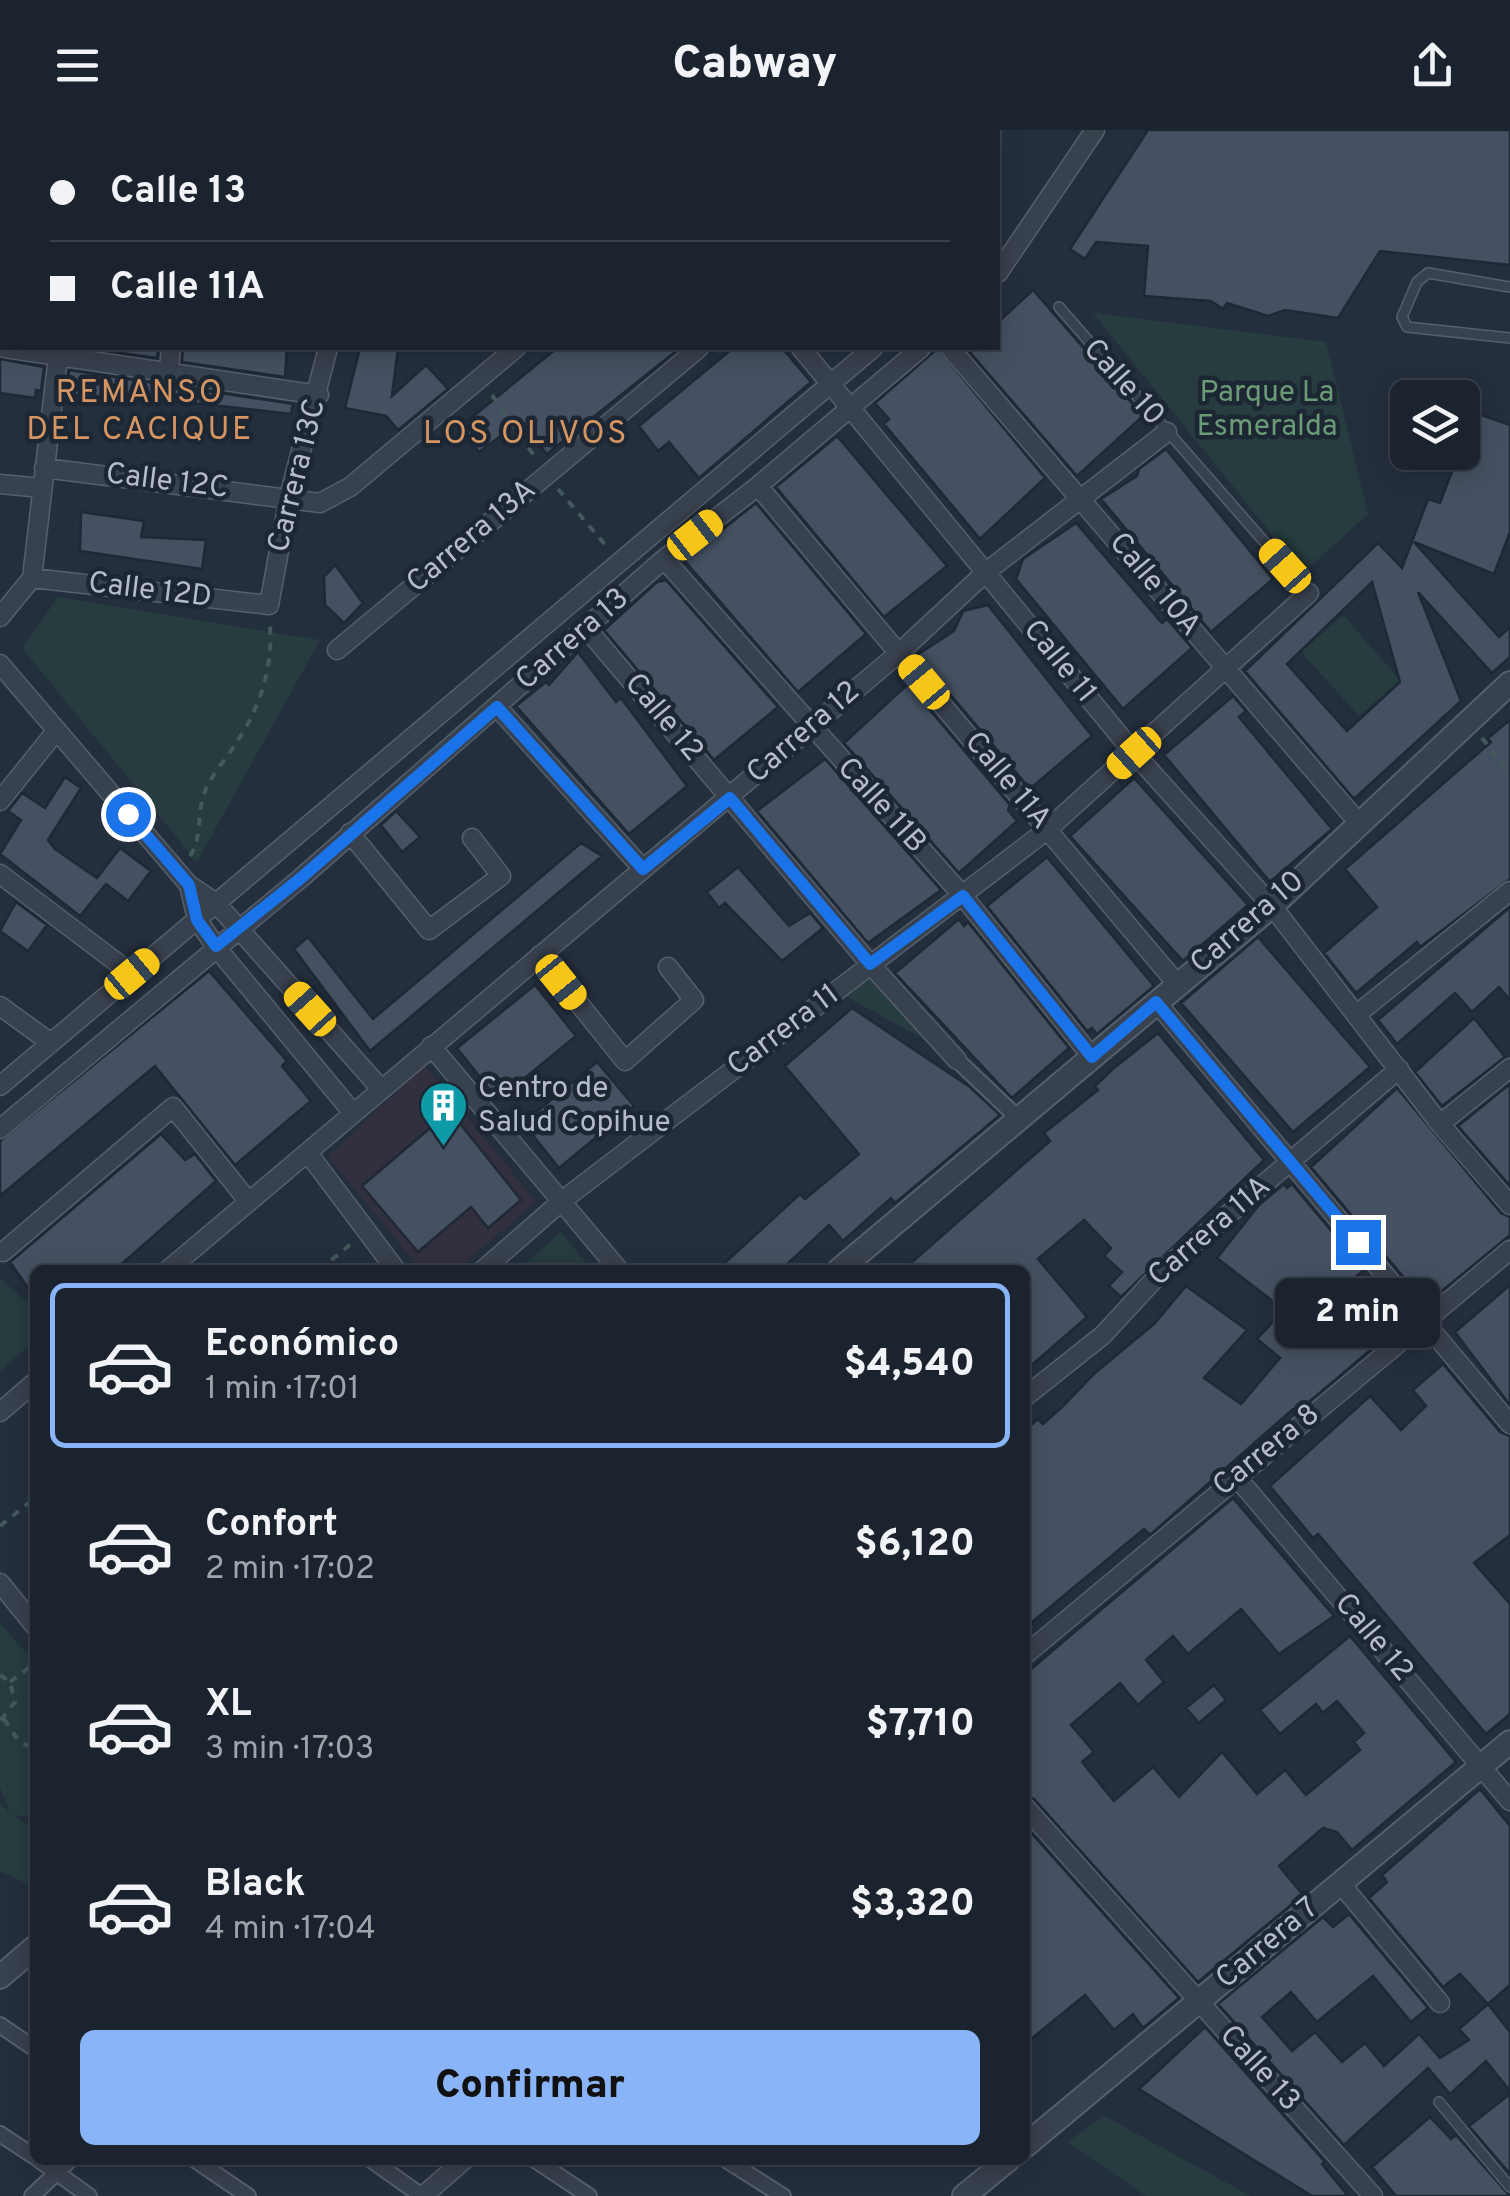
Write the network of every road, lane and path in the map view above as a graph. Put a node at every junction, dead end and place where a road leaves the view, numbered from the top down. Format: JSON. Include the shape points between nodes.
{"nodes":[{"id":1,"x":1095,"y":130,"type":"edge"},
{"id":2,"x":1000,"y":269,"type":"edge"},
{"id":3,"x":1510,"y":288,"type":"edge"},
{"id":4,"x":1059,"y":307,"type":"dead end"},
{"id":5,"x":1510,"y":338,"type":"edge"},
{"id":6,"x":59,"y":350,"type":"edge"},
{"id":7,"x":172,"y":350,"type":"edge"},
{"id":8,"x":328,"y":350,"type":"edge"},
{"id":9,"x":514,"y":350,"type":"edge"},
{"id":10,"x":697,"y":350,"type":"edge"},
{"id":11,"x":803,"y":350,"type":"edge"},
{"id":12,"x":871,"y":350,"type":"edge"},
{"id":13,"x":919,"y":350,"type":"edge"},
{"id":14,"x":952,"y":350,"type":"edge"},
{"id":15,"x":169,"y":369,"type":"junction"},
{"id":16,"x":830,"y":384,"type":"junction"},
{"id":17,"x":318,"y":395,"type":"junction"},
{"id":18,"x":850,"y":407,"type":"junction"},
{"id":19,"x":1166,"y":432,"type":"junction"},
{"id":20,"x":44,"y":468,"type":"junction"},
{"id":21,"x":0,"y":484,"type":"edge"},
{"id":22,"x":758,"y":486,"type":"junction"},
{"id":23,"x":41,"y":488,"type":"junction"},
{"id":24,"x":290,"y":497,"type":"junction"},
{"id":25,"x":1080,"y":497,"type":"junction"},
{"id":26,"x":664,"y":559,"type":"junction"},
{"id":27,"x":986,"y":572,"type":"junction"},
{"id":28,"x":32,"y":578,"type":"junction"},
{"id":29,"x":1309,"y":593,"type":"joint"},
{"id":30,"x":269,"y":605,"type":"junction"},
{"id":31,"x":0,"y":617,"type":"edge"},
{"id":32,"x":588,"y":629,"type":"junction"},
{"id":33,"x":337,"y":650,"type":"dead end"},
{"id":34,"x":899,"y":653,"type":"junction"},
{"id":35,"x":0,"y":664,"type":"edge"},
{"id":36,"x":1226,"y":672,"type":"junction"},
{"id":37,"x":1510,"y":682,"type":"edge"},
{"id":38,"x":497,"y":707,"type":"junction"},
{"id":39,"x":1467,"y":720,"type":"junction"},
{"id":40,"x":808,"y":726,"type":"junction"},
{"id":41,"x":56,"y":730,"type":"junction"},
{"id":42,"x":1134,"y":753,"type":"junction"},
{"id":43,"x":1510,"y":774,"type":"edge"},
{"id":44,"x":730,"y":798,"type":"junction"},
{"id":45,"x":0,"y":801,"type":"edge"},
{"id":46,"x":1358,"y":822,"type":"junction"},
{"id":47,"x":1047,"y":830,"type":"junction"},
{"id":48,"x":350,"y":833,"type":"junction"},
{"id":49,"x":472,"y":838,"type":"dead end"},
{"id":50,"x":176,"y":869,"type":"junction"},
{"id":51,"x":643,"y":869,"type":"junction"},
{"id":52,"x":0,"y":874,"type":"edge"},
{"id":53,"x":189,"y":885,"type":"junction"},
{"id":54,"x":1510,"y":891,"type":"edge"},
{"id":55,"x":963,"y":896,"type":"junction"},
{"id":56,"x":216,"y":904,"type":"junction"},
{"id":57,"x":1272,"y":906,"type":"junction"},
{"id":58,"x":197,"y":920,"type":"junction"},
{"id":59,"x":238,"y":929,"type":"junction"},
{"id":60,"x":216,"y":946,"type":"junction"},
{"id":61,"x":540,"y":955,"type":"junction"},
{"id":62,"x":870,"y":964,"type":"junction"},
{"id":63,"x":668,"y":966,"type":"dead end"},
{"id":64,"x":132,"y":974,"type":"junction"},
{"id":65,"x":1178,"y":984,"type":"junction"},
{"id":66,"x":1156,"y":1002,"type":"junction"},
{"id":67,"x":0,"y":1006,"type":"edge"},
{"id":68,"x":1356,"y":1016,"type":"junction"},
{"id":69,"x":51,"y":1043,"type":"junction"},
{"id":70,"x":431,"y":1046,"type":"junction"},
{"id":71,"x":1092,"y":1057,"type":"junction"},
{"id":72,"x":957,"y":1060,"type":"joint"},
{"id":73,"x":1510,"y":1068,"type":"edge"},
{"id":74,"x":1399,"y":1070,"type":"junction"},
{"id":75,"x":0,"y":1086,"type":"edge"},
{"id":76,"x":381,"y":1089,"type":"junction"},
{"id":77,"x":353,"y":1112,"type":"junction"},
{"id":78,"x":1019,"y":1119,"type":"junction"},
{"id":79,"x":1440,"y":1124,"type":"junction"},
{"id":80,"x":0,"y":1129,"type":"edge"},
{"id":81,"x":308,"y":1152,"type":"junction"},
{"id":82,"x":1290,"y":1161,"type":"junction"},
{"id":83,"x":563,"y":1200,"type":"junction"},
{"id":84,"x":250,"y":1202,"type":"junction"},
{"id":85,"x":1510,"y":1205,"type":"edge"},
{"id":86,"x":366,"y":1232,"type":"junction"},
{"id":87,"x":1510,"y":1250,"type":"edge"},
{"id":88,"x":3,"y":1252,"type":"dead end"},
{"id":89,"x":174,"y":1265,"type":"edge"},
{"id":90,"x":325,"y":1265,"type":"edge"},
{"id":91,"x":392,"y":1265,"type":"edge"},
{"id":92,"x":489,"y":1265,"type":"edge"},
{"id":93,"x":616,"y":1265,"type":"edge"},
{"id":94,"x":845,"y":1265,"type":"edge"},
{"id":95,"x":1424,"y":1324,"type":"junction"},
{"id":96,"x":30,"y":1386,"type":"edge"},
{"id":97,"x":1030,"y":1393,"type":"edge"},
{"id":98,"x":0,"y":1412,"type":"edge"},
{"id":99,"x":1510,"y":1424,"type":"edge"},
{"id":100,"x":1235,"y":1476,"type":"junction"},
{"id":101,"x":30,"y":1502,"type":"edge"},
{"id":102,"x":0,"y":1526,"type":"edge"},
{"id":103,"x":0,"y":1583,"type":"edge"},
{"id":104,"x":30,"y":1620,"type":"edge"},
{"id":105,"x":1030,"y":1651,"type":"edge"},
{"id":106,"x":30,"y":1667,"type":"edge"},
{"id":107,"x":0,"y":1675,"type":"edge"},
{"id":108,"x":10,"y":1682,"type":"junction"},
{"id":109,"x":2,"y":1720,"type":"edge"},
{"id":110,"x":1510,"y":1742,"type":"edge"},
{"id":111,"x":30,"y":1747,"type":"edge"},
{"id":112,"x":1480,"y":1766,"type":"junction"},
{"id":113,"x":1510,"y":1801,"type":"edge"},
{"id":114,"x":1030,"y":1813,"type":"edge"},
{"id":115,"x":1340,"y":1883,"type":"junction"},
{"id":116,"x":30,"y":1951,"type":"edge"},
{"id":117,"x":0,"y":1977,"type":"edge"},
{"id":118,"x":1198,"y":2002,"type":"junction"},
{"id":119,"x":1440,"y":2003,"type":"dead end"},
{"id":120,"x":0,"y":2025,"type":"edge"},
{"id":121,"x":30,"y":2046,"type":"edge"},
{"id":122,"x":1439,"y":2102,"type":"dead end"},
{"id":123,"x":0,"y":2134,"type":"edge"},
{"id":124,"x":1030,"y":2142,"type":"edge"},
{"id":125,"x":30,"y":2154,"type":"edge"},
{"id":126,"x":46,"y":2165,"type":"edge"},
{"id":127,"x":65,"y":2165,"type":"edge"},
{"id":128,"x":202,"y":2165,"type":"edge"},
{"id":129,"x":378,"y":2165,"type":"edge"},
{"id":130,"x":458,"y":2165,"type":"edge"},
{"id":131,"x":543,"y":2165,"type":"edge"},
{"id":132,"x":734,"y":2165,"type":"edge"},
{"id":133,"x":1002,"y":2165,"type":"edge"},
{"id":134,"x":57,"y":2172,"type":"junction"},
{"id":135,"x":1510,"y":2187,"type":"edge"},
{"id":136,"x":32,"y":2196,"type":"edge"},
{"id":137,"x":89,"y":2196,"type":"edge"},
{"id":138,"x":248,"y":2196,"type":"edge"},
{"id":139,"x":422,"y":2196,"type":"edge"},
{"id":140,"x":589,"y":2196,"type":"edge"},
{"id":141,"x":783,"y":2196,"type":"edge"},
{"id":142,"x":964,"y":2196,"type":"edge"},
{"id":143,"x":1374,"y":2196,"type":"edge"}],
"edges":[{"from":1,"to":2,"type":"street"},
{"from":3,"to":5,"type":"lane","via":[[1428,273],[1402,317],[1407,328]]},
{"from":4,"to":19,"type":"lane","name":"Calle 10"},
{"from":6,"to":15,"type":"street"},
{"from":6,"to":20,"type":"street"},
{"from":7,"to":15,"type":"street"},
{"from":8,"to":17,"type":"street","name":"Carrera 13C"},
{"from":9,"to":24,"type":"street","name":"Calle 12C","via":[[350,487],[320,503]]},
{"from":10,"to":33,"type":"street","name":"Carrera 13A"},
{"from":11,"to":16,"type":"street","name":"Calle 11"},
{"from":12,"to":16,"type":"street","name":"Carrera 13"},
{"from":13,"to":18,"type":"street","name":"Carrera 13"},
{"from":14,"to":25,"type":"street","name":"Calle 10A"},
{"from":15,"to":17,"type":"street"},
{"from":16,"to":18,"type":"street","name":"Calle 11"},
{"from":16,"to":56,"type":"street","name":"Carrera 13"},
{"from":17,"to":24,"type":"street","name":"Carrera 13C"},
{"from":18,"to":22,"type":"street","name":"Carrera 13"},
{"from":18,"to":27,"type":"street","name":"Calle 11"},
{"from":19,"to":25,"type":"street","name":"Carrera 12"},
{"from":19,"to":29,"type":"lane","name":"Calle 10"},
{"from":20,"to":23,"type":"street"},
{"from":20,"to":24,"type":"street","name":"Calle 12C"},
{"from":21,"to":23,"type":"street"},
{"from":22,"to":26,"type":"street","name":"Carrera 13"},
{"from":22,"to":34,"type":"street","name":"Calle 11A"},
{"from":23,"to":28,"type":"street"},
{"from":24,"to":30,"type":"street","name":"Carrera 13C"},
{"from":25,"to":27,"type":"street","name":"Carrera 12"},
{"from":25,"to":36,"type":"street","name":"Calle 10A"},
{"from":26,"to":32,"type":"street","name":"Carrera 13"},
{"from":26,"to":40,"type":"street","name":"Calle 11B"},
{"from":27,"to":34,"type":"street","name":"Carrera 12"},
{"from":27,"to":42,"type":"street","name":"Calle 11"},
{"from":28,"to":30,"type":"street","name":"Calle 12D"},
{"from":28,"to":31,"type":"street"},
{"from":29,"to":36,"type":"street","name":"Carrera 11"},
{"from":30,"to":50,"type":"path","via":[[273,661],[240,738],[206,787],[196,847]]},
{"from":32,"to":38,"type":"street","name":"Carrera 13"},
{"from":32,"to":44,"type":"street","name":"Calle 12"},
{"from":34,"to":40,"type":"street","name":"Carrera 12"},
{"from":34,"to":47,"type":"street","name":"Calle 11A"},
{"from":35,"to":41,"type":"street"},
{"from":36,"to":42,"type":"street","name":"Carrera 11"},
{"from":36,"to":46,"type":"street","name":"Calle 10A"},
{"from":37,"to":39,"type":"street","name":"Carrera 10"},
{"from":38,"to":48,"type":"street","name":"Carrera 13"},
{"from":38,"to":51,"type":"street"},
{"from":39,"to":43,"type":"path"},
{"from":39,"to":46,"type":"street","name":"Carrera 10"},
{"from":40,"to":44,"type":"street","name":"Carrera 12"},
{"from":40,"to":55,"type":"street","name":"Calle 11B"},
{"from":41,"to":45,"type":"street"},
{"from":41,"to":50,"type":"street"},
{"from":42,"to":47,"type":"street","name":"Carrera 11"},
{"from":42,"to":57,"type":"street","name":"Calle 11"},
{"from":44,"to":51,"type":"street","name":"Carrera 12"},
{"from":44,"to":62,"type":"street","name":"Calle 12"},
{"from":46,"to":57,"type":"street","name":"Carrera 10"},
{"from":47,"to":55,"type":"street","name":"Carrera 11"},
{"from":47,"to":65,"type":"street","name":"Calle 11A"},
{"from":48,"to":49,"type":"street","via":[[429,930],[502,876]]},
{"from":48,"to":59,"type":"street","name":"Carrera 13"},
{"from":50,"to":53,"type":"street"},
{"from":51,"to":61,"type":"street","name":"Carrera 12"},
{"from":52,"to":64,"type":"street"},
{"from":53,"to":56,"type":"street"},
{"from":53,"to":58,"type":"street"},
{"from":54,"to":68,"type":"street"},
{"from":55,"to":62,"type":"street","name":"Carrera 11"},
{"from":55,"to":71,"type":"street","name":"Calle 11B"},
{"from":56,"to":58,"type":"street","name":"Carrera 13"},
{"from":56,"to":59,"type":"street"},
{"from":57,"to":65,"type":"street","name":"Carrera 10"},
{"from":57,"to":68,"type":"street","name":"Calle 11"},
{"from":58,"to":60,"type":"street"},
{"from":58,"to":64,"type":"street","name":"Carrera 13"},
{"from":59,"to":60,"type":"street","name":"Carrera 13"},
{"from":59,"to":76,"type":"street"},
{"from":60,"to":77,"type":"street"},
{"from":60,"to":80,"type":"street","name":"Carrera 13"},
{"from":61,"to":63,"type":"street","via":[[625,1061],[694,1000]]},
{"from":61,"to":70,"type":"street","name":"Carrera 12"},
{"from":62,"to":72,"type":"street","name":"Calle 12"},
{"from":62,"to":83,"type":"street","name":"Carrera 11"},
{"from":64,"to":69,"type":"street","name":"Carrera 13"},
{"from":65,"to":66,"type":"street","name":"Carrera 10"},
{"from":66,"to":71,"type":"street","name":"Carrera 10"},
{"from":66,"to":82,"type":"street"},
{"from":67,"to":69,"type":"street"},
{"from":68,"to":74,"type":"street","name":"Calle 11"},
{"from":69,"to":75,"type":"street","name":"Carrera 13"},
{"from":70,"to":76,"type":"street","name":"Carrera 12"},
{"from":70,"to":83,"type":"street"},
{"from":71,"to":78,"type":"street","name":"Carrera 10"},
{"from":72,"to":78,"type":"street","name":"Calle 12"},
{"from":73,"to":79,"type":"street"},
{"from":74,"to":79,"type":"street","name":"Calle 11"},
{"from":74,"to":82,"type":"street","name":"Carrera 11A"},
{"from":76,"to":77,"type":"street","name":"Carrera 12"},
{"from":77,"to":81,"type":"street","name":"Carrera 12"},
{"from":78,"to":94,"type":"street","name":"Carrera 10"},
{"from":79,"to":85,"type":"street","name":"Calle 11"},
{"from":81,"to":84,"type":"street","name":"Carrera 12"},
{"from":81,"to":86,"type":"street"},
{"from":82,"to":95,"type":"street"},
{"from":82,"to":97,"type":"street","name":"Carrera 11A"},
{"from":83,"to":92,"type":"street","name":"Carrera 11"},
{"from":83,"to":93,"type":"street"},
{"from":84,"to":88,"type":"street","via":[[173,1107]]},
{"from":84,"to":89,"type":"street","name":"Carrera 12"},
{"from":86,"to":90,"type":"path"},
{"from":86,"to":91,"type":"street"},
{"from":87,"to":95,"type":"street","name":"Carrera 8"},
{"from":95,"to":99,"type":"street"},
{"from":95,"to":100,"type":"street","name":"Carrera 8"},
{"from":96,"to":98,"type":"street"},
{"from":100,"to":105,"type":"street","name":"Carrera 8"},
{"from":100,"to":112,"type":"street","name":"Calle 12"},
{"from":101,"to":102,"type":"path"},
{"from":103,"to":104,"type":"street"},
{"from":106,"to":108,"type":"path"},
{"from":107,"to":108,"type":"path"},
{"from":108,"to":109,"type":"path","via":[[15,1702]]},
{"from":109,"to":111,"type":"path"},
{"from":110,"to":112,"type":"street","name":"Carrera 7"},
{"from":112,"to":113,"type":"street","name":"Calle 12"},
{"from":112,"to":115,"type":"street","name":"Carrera 7"},
{"from":114,"to":118,"type":"street","name":"Calle 13"},
{"from":115,"to":118,"type":"street","name":"Carrera 7"},
{"from":115,"to":119,"type":"street"},
{"from":116,"to":117,"type":"street"},
{"from":118,"to":124,"type":"street","name":"Carrera 7"},
{"from":118,"to":143,"type":"street","name":"Calle 13"},
{"from":120,"to":121,"type":"street"},
{"from":122,"to":135,"type":"lane"},
{"from":123,"to":125,"type":"street"},
{"from":126,"to":134,"type":"street"},
{"from":127,"to":134,"type":"street"},
{"from":128,"to":138,"type":"street"},
{"from":129,"to":139,"type":"street"},
{"from":130,"to":139,"type":"street"},
{"from":131,"to":140,"type":"street"},
{"from":132,"to":141,"type":"street"},
{"from":133,"to":142,"type":"street"},
{"from":134,"to":136,"type":"street"},
{"from":134,"to":137,"type":"street"}]}
